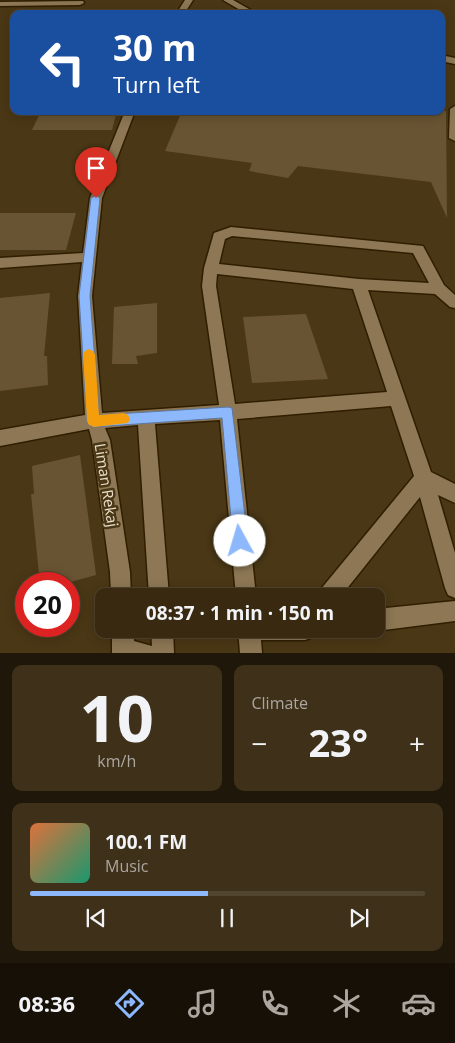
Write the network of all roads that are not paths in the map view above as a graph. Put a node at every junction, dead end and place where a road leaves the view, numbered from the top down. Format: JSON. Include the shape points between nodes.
{"nodes":[{"id":1,"x":227,"y":0,"type":"edge"},
{"id":2,"x":235,"y":0,"type":"edge"},
{"id":3,"x":81,"y":1,"type":"edge"},
{"id":4,"x":0,"y":4,"type":"edge"},
{"id":5,"x":242,"y":8,"type":"junction"},
{"id":6,"x":246,"y":10,"type":"edge"},
{"id":7,"x":455,"y":109,"type":"edge"},
{"id":8,"x":128,"y":115,"type":"edge"},
{"id":9,"x":455,"y":138,"type":"edge"},
{"id":10,"x":89,"y":257,"type":"junction"},
{"id":11,"x":0,"y":263,"type":"edge"},
{"id":12,"x":211,"y":268,"type":"junction"},
{"id":13,"x":359,"y":284,"type":"junction"},
{"id":14,"x":439,"y":289,"type":"junction"},
{"id":15,"x":455,"y":303,"type":"edge"},
{"id":16,"x":397,"y":398,"type":"junction"},
{"id":17,"x":228,"y":412,"type":"junction"},
{"id":18,"x":146,"y":417,"type":"junction"},
{"id":19,"x":94,"y":421,"type":"junction"},
{"id":20,"x":0,"y":438,"type":"edge"},
{"id":21,"x":424,"y":478,"type":"junction"},
{"id":22,"x":455,"y":494,"type":"edge"},
{"id":23,"x":121,"y":588,"type":"edge"},
{"id":24,"x":158,"y":588,"type":"edge"},
{"id":25,"x":245,"y":588,"type":"edge"},
{"id":26,"x":335,"y":588,"type":"edge"},
{"id":27,"x":455,"y":588,"type":"edge"},
{"id":28,"x":455,"y":611,"type":"edge"},
{"id":29,"x":385,"y":619,"type":"edge"},
{"id":30,"x":126,"y":638,"type":"edge"},
{"id":31,"x":162,"y":638,"type":"edge"},
{"id":32,"x":250,"y":638,"type":"edge"},
{"id":33,"x":130,"y":652,"type":"edge"},
{"id":34,"x":163,"y":653,"type":"edge"},
{"id":35,"x":251,"y":653,"type":"edge"}],
"edges":[{"from":1,"to":5,"type":"street"},
{"from":2,"to":5,"type":"street"},
{"from":3,"to":4,"type":"street"},
{"from":5,"to":6,"type":"street"},
{"from":7,"to":9,"type":"street"},
{"from":8,"to":10,"type":"street","name":"Liman Rekaj","via":[[96,198]]},
{"from":10,"to":11,"type":"street"},
{"from":10,"to":19,"type":"street","name":"Liman Rekaj","via":[[85,296]]},
{"from":12,"to":13,"type":"street"},
{"from":12,"to":14,"type":"street","via":[[219,236],[231,231],[418,249]]},
{"from":12,"to":17,"type":"street","via":[[209,286]]},
{"from":13,"to":14,"type":"street"},
{"from":13,"to":16,"type":"street"},
{"from":14,"to":15,"type":"street"},
{"from":16,"to":17,"type":"street"},
{"from":16,"to":21,"type":"street"},
{"from":17,"to":18,"type":"street"},
{"from":17,"to":25,"type":"street"},
{"from":18,"to":19,"type":"street"},
{"from":18,"to":24,"type":"street"},
{"from":19,"to":20,"type":"street"},
{"from":19,"to":23,"type":"street","name":"Liman Rekaj","via":[[101,440]]},
{"from":21,"to":22,"type":"street"},
{"from":21,"to":26,"type":"street"},
{"from":21,"to":27,"type":"street"},
{"from":28,"to":29,"type":"street"},
{"from":30,"to":33,"type":"street"},
{"from":31,"to":34,"type":"street"},
{"from":32,"to":35,"type":"street"}]}
